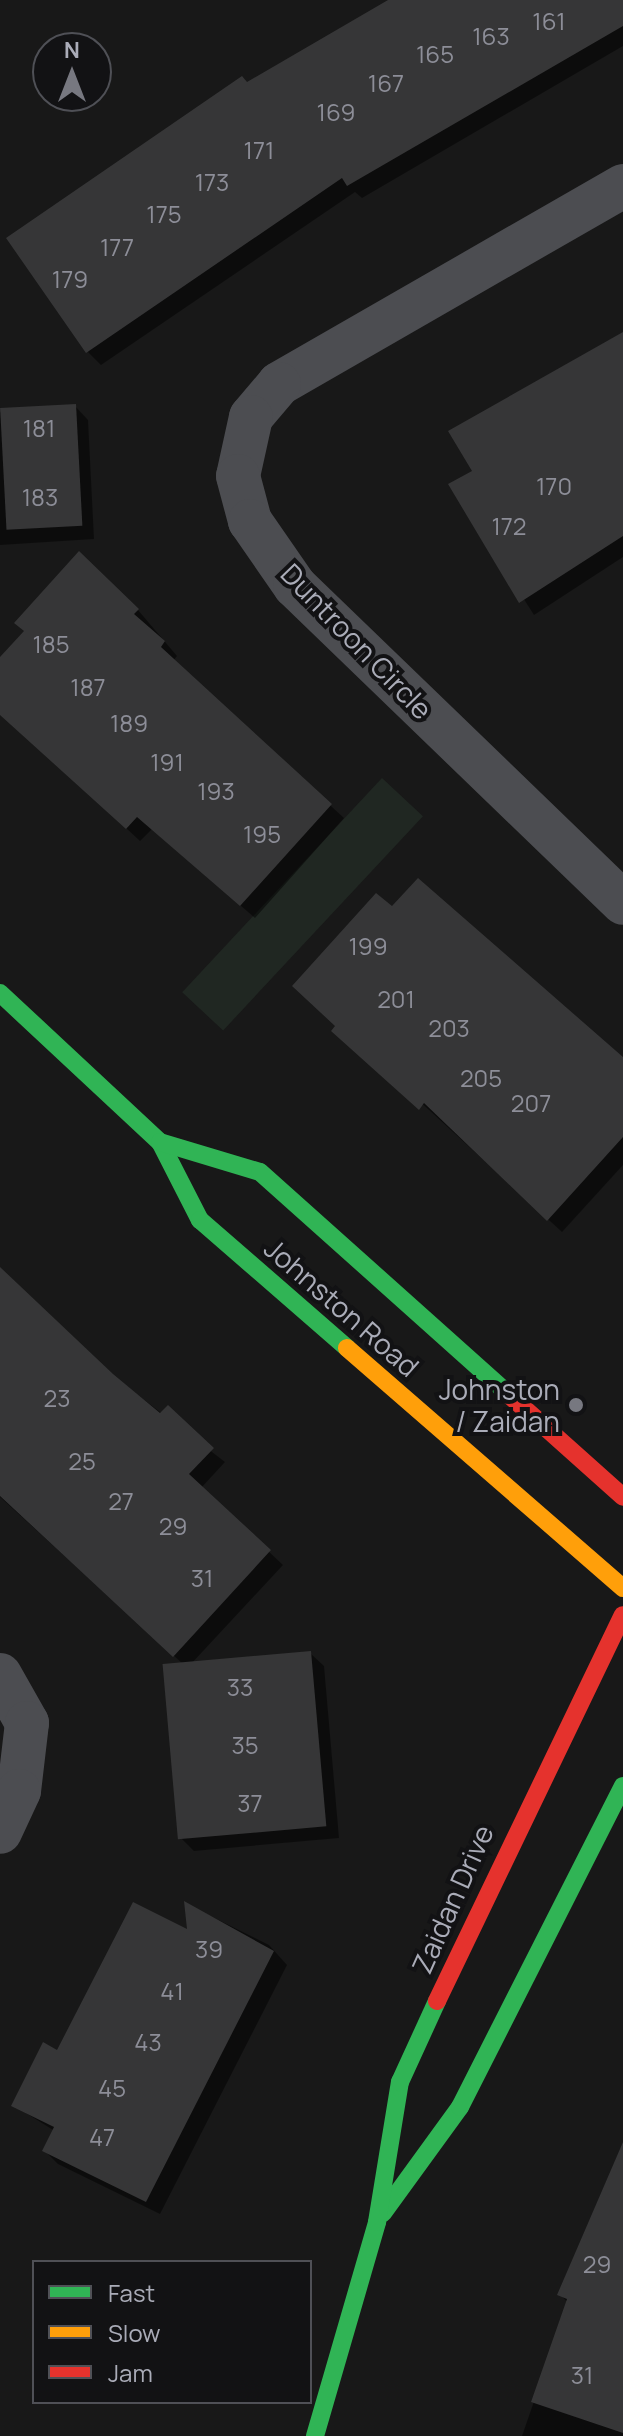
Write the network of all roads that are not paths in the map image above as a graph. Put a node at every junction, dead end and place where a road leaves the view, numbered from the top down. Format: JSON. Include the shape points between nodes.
{"nodes":[{"id":1,"x":623,"y":186,"type":"edge"},
{"id":2,"x":623,"y":903,"type":"edge"},
{"id":3,"x":0,"y":993,"type":"edge"},
{"id":4,"x":160,"y":1142,"type":"junction"},
{"id":5,"x":623,"y":1497,"type":"edge"},
{"id":6,"x":623,"y":1588,"type":"edge"},
{"id":7,"x":623,"y":1615,"type":"edge"},
{"id":8,"x":0,"y":1675,"type":"edge"},
{"id":9,"x":623,"y":1786,"type":"edge"},
{"id":10,"x":0,"y":1832,"type":"edge"},
{"id":11,"x":377,"y":2222,"type":"junction"},
{"id":12,"x":315,"y":2436,"type":"edge"}],
"edges":[{"from":1,"to":2,"type":"street","name":"Duntroon Circle","via":[[279,384],[251,417],[238,476],[250,521],[295,586]]},
{"from":3,"to":4,"type":"street","name":"Johnston Road"},
{"from":4,"to":5,"type":"street","name":"Johnston Road","via":[[260,1172]]},
{"from":4,"to":6,"type":"street","name":"Johnston Road","via":[[200,1220]]},
{"from":7,"to":11,"type":"street","name":"Zaidan Drive","via":[[531,1794],[400,2082]]},
{"from":8,"to":10,"type":"street","via":[[27,1723],[19,1791]]},
{"from":9,"to":11,"type":"street","name":"Zaidan Drive","via":[[460,2107]]},
{"from":11,"to":12,"type":"street","name":"Zaidan Drive"}]}
